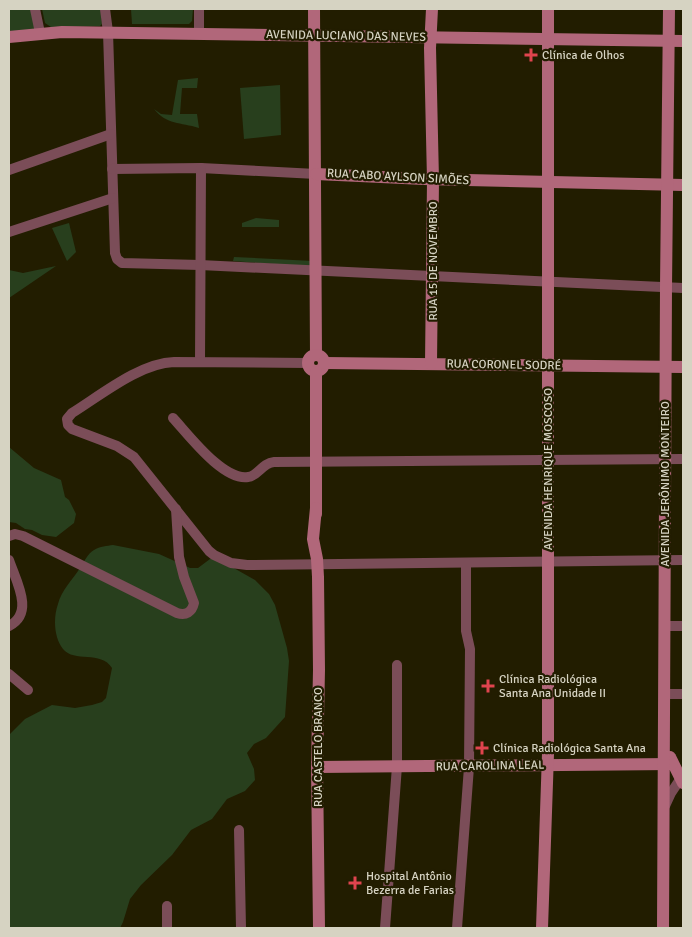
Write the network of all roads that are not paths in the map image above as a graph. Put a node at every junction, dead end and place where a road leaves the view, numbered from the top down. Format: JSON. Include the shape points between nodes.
{"nodes":[{"id":1,"x":35,"y":9,"type":"edge"},
{"id":2,"x":105,"y":9,"type":"edge"},
{"id":3,"x":200,"y":9,"type":"edge"},
{"id":4,"x":314,"y":9,"type":"edge"},
{"id":5,"x":432,"y":9,"type":"edge"},
{"id":6,"x":548,"y":9,"type":"edge"},
{"id":7,"x":669,"y":9,"type":"edge"},
{"id":8,"x":108,"y":32,"type":"junction"},
{"id":9,"x":199,"y":33,"type":"junction"},
{"id":10,"x":40,"y":34,"type":"junction"},
{"id":11,"x":314,"y":37,"type":"junction"},
{"id":12,"x":9,"y":38,"type":"edge"},
{"id":13,"x":431,"y":38,"type":"junction"},
{"id":14,"x":549,"y":39,"type":"junction"},
{"id":15,"x":669,"y":41,"type":"junction"},
{"id":16,"x":683,"y":41,"type":"edge"},
{"id":17,"x":111,"y":134,"type":"junction"},
{"id":18,"x":200,"y":168,"type":"junction"},
{"id":19,"x":112,"y":169,"type":"junction"},
{"id":20,"x":9,"y":170,"type":"edge"},
{"id":21,"x":316,"y":174,"type":"junction"},
{"id":22,"x":433,"y":180,"type":"junction"},
{"id":23,"x":549,"y":183,"type":"junction"},
{"id":24,"x":668,"y":184,"type":"junction"},
{"id":25,"x":683,"y":185,"type":"edge"},
{"id":26,"x":113,"y":198,"type":"junction"},
{"id":27,"x":9,"y":232,"type":"edge"},
{"id":28,"x":200,"y":265,"type":"junction"},
{"id":29,"x":316,"y":270,"type":"junction"},
{"id":30,"x":433,"y":276,"type":"junction"},
{"id":31,"x":548,"y":282,"type":"junction"},
{"id":32,"x":666,"y":287,"type":"junction"},
{"id":33,"x":683,"y":288,"type":"edge"},
{"id":34,"x":200,"y":362,"type":"junction"},
{"id":35,"x":316,"y":363,"type":"junction"},
{"id":36,"x":431,"y":364,"type":"junction"},
{"id":37,"x":548,"y":365,"type":"junction"},
{"id":38,"x":666,"y":367,"type":"junction"},
{"id":39,"x":683,"y":367,"type":"edge"},
{"id":40,"x":173,"y":418,"type":"dead end"},
{"id":41,"x":665,"y":459,"type":"junction"},
{"id":42,"x":683,"y":459,"type":"edge"},
{"id":43,"x":316,"y":461,"type":"junction"},
{"id":44,"x":548,"y":461,"type":"junction"},
{"id":45,"x":176,"y":509,"type":"junction"},
{"id":46,"x":9,"y":536,"type":"edge"},
{"id":47,"x":9,"y":560,"type":"edge"},
{"id":48,"x":665,"y":560,"type":"junction"},
{"id":49,"x":683,"y":560,"type":"edge"},
{"id":50,"x":548,"y":562,"type":"junction"},
{"id":51,"x":466,"y":563,"type":"junction"},
{"id":52,"x":317,"y":565,"type":"junction"},
{"id":53,"x":9,"y":626,"type":"edge"},
{"id":54,"x":665,"y":626,"type":"junction"},
{"id":55,"x":683,"y":626,"type":"edge"},
{"id":56,"x":397,"y":664,"type":"dead end"},
{"id":57,"x":9,"y":674,"type":"edge"},
{"id":58,"x":28,"y":690,"type":"dead end"},
{"id":59,"x":665,"y":694,"type":"junction"},
{"id":60,"x":683,"y":694,"type":"edge"},
{"id":61,"x":668,"y":764,"type":"junction"},
{"id":62,"x":547,"y":765,"type":"junction"},
{"id":63,"x":397,"y":766,"type":"junction"},
{"id":64,"x":317,"y":767,"type":"junction"},
{"id":65,"x":469,"y":767,"type":"junction"},
{"id":66,"x":682,"y":779,"type":"edge"},
{"id":67,"x":664,"y":809,"type":"junction"},
{"id":68,"x":240,"y":830,"type":"dead end"},
{"id":69,"x":167,"y":906,"type":"dead end"},
{"id":70,"x":167,"y":928,"type":"edge"},
{"id":71,"x":241,"y":928,"type":"edge"},
{"id":72,"x":319,"y":928,"type":"edge"},
{"id":73,"x":385,"y":928,"type":"edge"},
{"id":74,"x":457,"y":928,"type":"edge"},
{"id":75,"x":542,"y":928,"type":"edge"},
{"id":76,"x":663,"y":928,"type":"edge"}],
"edges":[{"from":1,"to":10,"type":"street"},
{"from":2,"to":8,"type":"street"},
{"from":3,"to":9,"type":"street"},
{"from":4,"to":11,"type":"main road","name":"RUA CASTELO BRANCO"},
{"from":5,"to":13,"type":"main road","name":"RUA 15 DE NOVEMBRO"},
{"from":6,"to":14,"type":"main road","name":"AVENIDA HENRIQUE MOSCOSO"},
{"from":7,"to":15,"type":"main road","name":"AVENIDA JERÔNIMO MONTEIRO"},
{"from":8,"to":9,"type":"main road","name":"AVENIDA LUCIANO DAS NEVES"},
{"from":8,"to":10,"type":"main road","name":"AVENIDA LUCIANO DAS NEVES"},
{"from":8,"to":17,"type":"street"},
{"from":9,"to":11,"type":"main road","name":"AVENIDA LUCIANO DAS NEVES"},
{"from":10,"to":12,"type":"main road","name":"AVENIDA LUCIANO DAS NEVES"},
{"from":11,"to":13,"type":"main road","name":"AVENIDA LUCIANO DAS NEVES"},
{"from":11,"to":21,"type":"main road","name":"RUA CASTELO BRANCO"},
{"from":13,"to":14,"type":"main road","name":"AVENIDA LUCIANO DAS NEVES"},
{"from":13,"to":22,"type":"main road","name":"RUA 15 DE NOVEMBRO"},
{"from":14,"to":15,"type":"main road","name":"AVENIDA LUCIANO DAS NEVES"},
{"from":14,"to":23,"type":"main road","name":"AVENIDA HENRIQUE MOSCOSO"},
{"from":15,"to":16,"type":"main road","name":"AVENIDA LUCIANO DAS NEVES"},
{"from":15,"to":24,"type":"main road","name":"AVENIDA JERÔNIMO MONTEIRO"},
{"from":17,"to":19,"type":"street"},
{"from":17,"to":20,"type":"street"},
{"from":18,"to":19,"type":"street","name":"RUA CABO AYLSON SIMÕES"},
{"from":18,"to":21,"type":"street","name":"RUA CABO AYLSON SIMÕES"},
{"from":18,"to":28,"type":"street"},
{"from":19,"to":26,"type":"street"},
{"from":21,"to":22,"type":"main road","name":"RUA CABO AYLSON SIMÕES"},
{"from":21,"to":29,"type":"main road","name":"RUA CASTELO BRANCO"},
{"from":22,"to":23,"type":"main road","name":"RUA CABO AYLSON SIMÕES"},
{"from":22,"to":30,"type":"main road","name":"RUA 15 DE NOVEMBRO"},
{"from":23,"to":24,"type":"main road","name":"RUA CABO AYLSON SIMÕES"},
{"from":23,"to":31,"type":"main road","name":"AVENIDA HENRIQUE MOSCOSO"},
{"from":24,"to":25,"type":"main road","name":"RUA CABO AYLSON SIMÕES"},
{"from":24,"to":32,"type":"main road","name":"AVENIDA JERÔNIMO MONTEIRO"},
{"from":26,"to":27,"type":"street"},
{"from":26,"to":28,"type":"street","via":[[115,253],[122,263]]},
{"from":28,"to":29,"type":"street"},
{"from":28,"to":34,"type":"street"},
{"from":29,"to":30,"type":"street"},
{"from":29,"to":35,"type":"main road","name":"RUA CASTELO BRANCO"},
{"from":30,"to":31,"type":"street"},
{"from":30,"to":36,"type":"main road","name":"RUA 15 DE NOVEMBRO"},
{"from":31,"to":32,"type":"street"},
{"from":31,"to":37,"type":"main road","name":"AVENIDA HENRIQUE MOSCOSO"},
{"from":32,"to":33,"type":"street"},
{"from":32,"to":38,"type":"main road","name":"AVENIDA JERÔNIMO MONTEIRO"},
{"from":34,"to":35,"type":"street","name":"RUA CORONEL SODRÉ"},
{"from":34,"to":45,"type":"street","name":"RUA CORONEL SODRÉ","via":[[166,362],[146,368],[72,413],[67,422],[72,429],[129,453]]},
{"from":35,"to":36,"type":"main road","name":"RUA CORONEL SODRÉ"},
{"from":35,"to":43,"type":"main road","name":"RUA CASTELO BRANCO"},
{"from":36,"to":37,"type":"main road","name":"RUA CORONEL SODRÉ"},
{"from":37,"to":38,"type":"main road","name":"RUA CORONEL SODRÉ"},
{"from":37,"to":44,"type":"main road","name":"AVENIDA HENRIQUE MOSCOSO"},
{"from":38,"to":39,"type":"main road","name":"RUA CORONEL SODRÉ"},
{"from":38,"to":41,"type":"main road","name":"AVENIDA JERÔNIMO MONTEIRO"},
{"from":40,"to":43,"type":"street","via":[[226,472],[249,477],[271,462]]},
{"from":41,"to":42,"type":"street"},
{"from":41,"to":44,"type":"street"},
{"from":41,"to":48,"type":"main road","name":"AVENIDA JERÔNIMO MONTEIRO"},
{"from":43,"to":44,"type":"street"},
{"from":43,"to":52,"type":"main road","name":"RUA CASTELO BRANCO","via":[[316,508],[321,544]]},
{"from":44,"to":50,"type":"main road","name":"AVENIDA HENRIQUE MOSCOSO"},
{"from":45,"to":46,"type":"street","via":[[179,558],[194,603],[184,614],[23,536]]},
{"from":45,"to":52,"type":"street","via":[[209,551],[224,560],[242,565]]},
{"from":47,"to":53,"type":"street","via":[[23,606],[20,618]]},
{"from":48,"to":49,"type":"street"},
{"from":48,"to":50,"type":"street"},
{"from":48,"to":54,"type":"main road","name":"AVENIDA JERÔNIMO MONTEIRO"},
{"from":50,"to":51,"type":"street"},
{"from":50,"to":62,"type":"main road","name":"AVENIDA HENRIQUE MOSCOSO"},
{"from":51,"to":52,"type":"street"},
{"from":51,"to":65,"type":"street","via":[[466,631],[470,650]]},
{"from":52,"to":64,"type":"main road","name":"RUA CASTELO BRANCO"},
{"from":54,"to":55,"type":"street"},
{"from":54,"to":59,"type":"main road","name":"AVENIDA JERÔNIMO MONTEIRO"},
{"from":56,"to":63,"type":"street"},
{"from":57,"to":58,"type":"street"},
{"from":59,"to":60,"type":"street"},
{"from":59,"to":61,"type":"main road","name":"AVENIDA JERÔNIMO MONTEIRO"},
{"from":61,"to":62,"type":"main road","name":"RUA CAROLINA LEAL"},
{"from":61,"to":66,"type":"main road"},
{"from":61,"to":67,"type":"main road"},
{"from":62,"to":65,"type":"main road","name":"RUA CAROLINA LEAL"},
{"from":62,"to":75,"type":"main road","name":"AVENIDA HENRIQUE MOSCOSO"},
{"from":63,"to":64,"type":"main road","name":"RUA CAROLINA LEAL"},
{"from":63,"to":65,"type":"main road","name":"RUA CAROLINA LEAL"},
{"from":63,"to":73,"type":"street"},
{"from":64,"to":72,"type":"main road","name":"RUA CASTELO BRANCO"},
{"from":65,"to":74,"type":"street"},
{"from":66,"to":67,"type":"street"},
{"from":67,"to":76,"type":"main road"},
{"from":68,"to":71,"type":"street"},
{"from":69,"to":70,"type":"street"}]}
